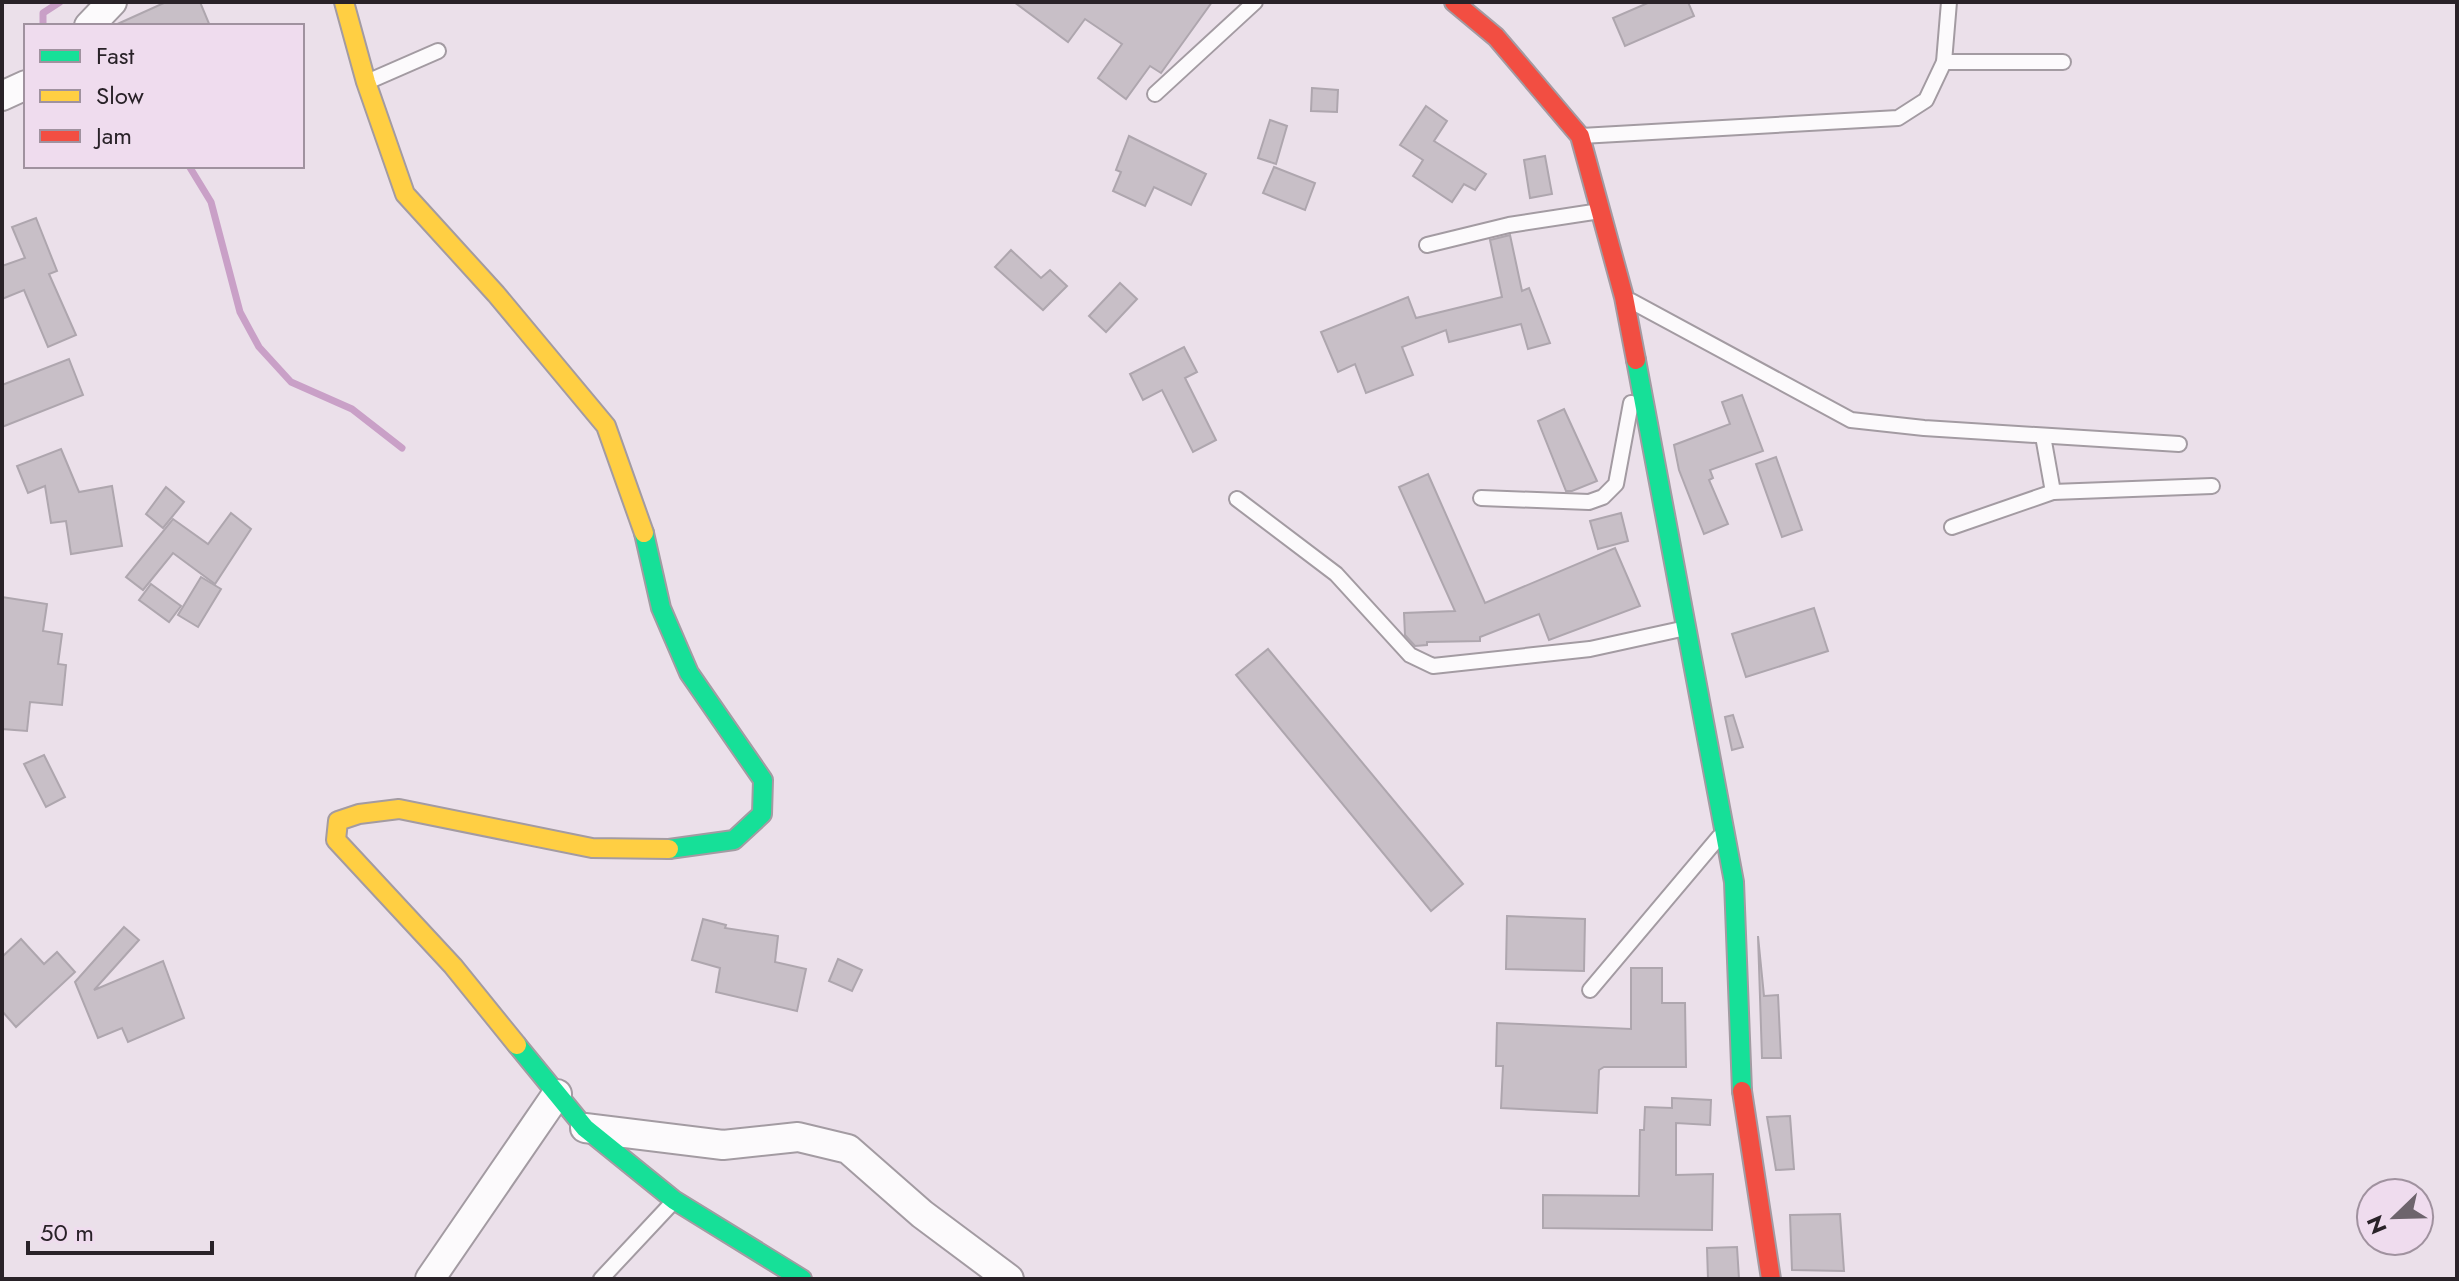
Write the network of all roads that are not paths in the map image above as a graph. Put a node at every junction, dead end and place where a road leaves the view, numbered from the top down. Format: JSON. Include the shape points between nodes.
{"nodes":[{"id":1,"x":112,"y":2,"type":"edge"},
{"id":2,"x":344,"y":2,"type":"edge"},
{"id":3,"x":1255,"y":2,"type":"edge"},
{"id":4,"x":1454,"y":2,"type":"edge"},
{"id":5,"x":1949,"y":2,"type":"edge"},
{"id":6,"x":91,"y":24,"type":"edge"},
{"id":7,"x":438,"y":51,"type":"dead end"},
{"id":8,"x":1944,"y":62,"type":"junction"},
{"id":9,"x":2063,"y":62,"type":"dead end"},
{"id":10,"x":366,"y":82,"type":"junction"},
{"id":11,"x":24,"y":86,"type":"edge"},
{"id":12,"x":1155,"y":94,"type":"dead end"},
{"id":13,"x":2,"y":96,"type":"edge"},
{"id":14,"x":1580,"y":136,"type":"junction"},
{"id":15,"x":1601,"y":211,"type":"junction"},
{"id":16,"x":1427,"y":245,"type":"dead end"},
{"id":17,"x":1624,"y":297,"type":"junction"},
{"id":18,"x":1636,"y":370,"type":"junction"},
{"id":19,"x":2043,"y":436,"type":"junction"},
{"id":20,"x":2179,"y":444,"type":"dead end"},
{"id":21,"x":2212,"y":486,"type":"dead end"},
{"id":22,"x":2053,"y":492,"type":"junction"},
{"id":23,"x":1481,"y":498,"type":"dead end"},
{"id":24,"x":1237,"y":499,"type":"dead end"},
{"id":25,"x":1952,"y":527,"type":"dead end"},
{"id":26,"x":1687,"y":627,"type":"junction"},
{"id":27,"x":1724,"y":830,"type":"junction"},
{"id":28,"x":1590,"y":990,"type":"dead end"},
{"id":29,"x":557,"y":1094,"type":"junction"},
{"id":30,"x":585,"y":1128,"type":"junction"},
{"id":31,"x":674,"y":1200,"type":"junction"},
{"id":32,"x":793,"y":1277,"type":"edge"},
{"id":33,"x":430,"y":1279,"type":"edge"},
{"id":34,"x":601,"y":1279,"type":"edge"},
{"id":35,"x":1009,"y":1279,"type":"edge"},
{"id":36,"x":1771,"y":1279,"type":"edge"}],
"edges":[{"from":1,"to":6,"type":"street"},
{"from":2,"to":10,"type":"street"},
{"from":3,"to":12,"type":"lane"},
{"from":4,"to":14,"type":"street","via":[[1496,37]]},
{"from":5,"to":8,"type":"lane"},
{"from":7,"to":10,"type":"lane"},
{"from":8,"to":9,"type":"lane"},
{"from":8,"to":14,"type":"lane","via":[[1926,100],[1898,118]]},
{"from":10,"to":29,"type":"street","via":[[405,194],[606,426],[642,523],[661,608],[689,673],[763,780],[762,814],[734,840],[701,847],[592,848],[399,809],[338,821],[336,840],[453,966]]},
{"from":11,"to":13,"type":"street"},
{"from":14,"to":15,"type":"street"},
{"from":15,"to":16,"type":"lane"},
{"from":15,"to":17,"type":"street"},
{"from":17,"to":18,"type":"street"},
{"from":17,"to":19,"type":"lane","via":[[1851,420]]},
{"from":18,"to":23,"type":"lane","via":[[1616,484],[1603,497],[1589,502]]},
{"from":18,"to":26,"type":"street"},
{"from":19,"to":20,"type":"lane"},
{"from":19,"to":22,"type":"lane"},
{"from":21,"to":22,"type":"lane"},
{"from":22,"to":25,"type":"lane"},
{"from":24,"to":26,"type":"lane","via":[[1336,574],[1410,655],[1433,666],[1590,649]]},
{"from":26,"to":27,"type":"street"},
{"from":27,"to":28,"type":"lane"},
{"from":27,"to":36,"type":"street","via":[[1734,882],[1742,1101]]},
{"from":29,"to":30,"type":"street"},
{"from":29,"to":33,"type":"street"},
{"from":30,"to":31,"type":"street"},
{"from":30,"to":35,"type":"street","via":[[723,1145],[798,1137],[848,1149],[922,1214]]},
{"from":31,"to":32,"type":"street"},
{"from":31,"to":34,"type":"lane"}]}
